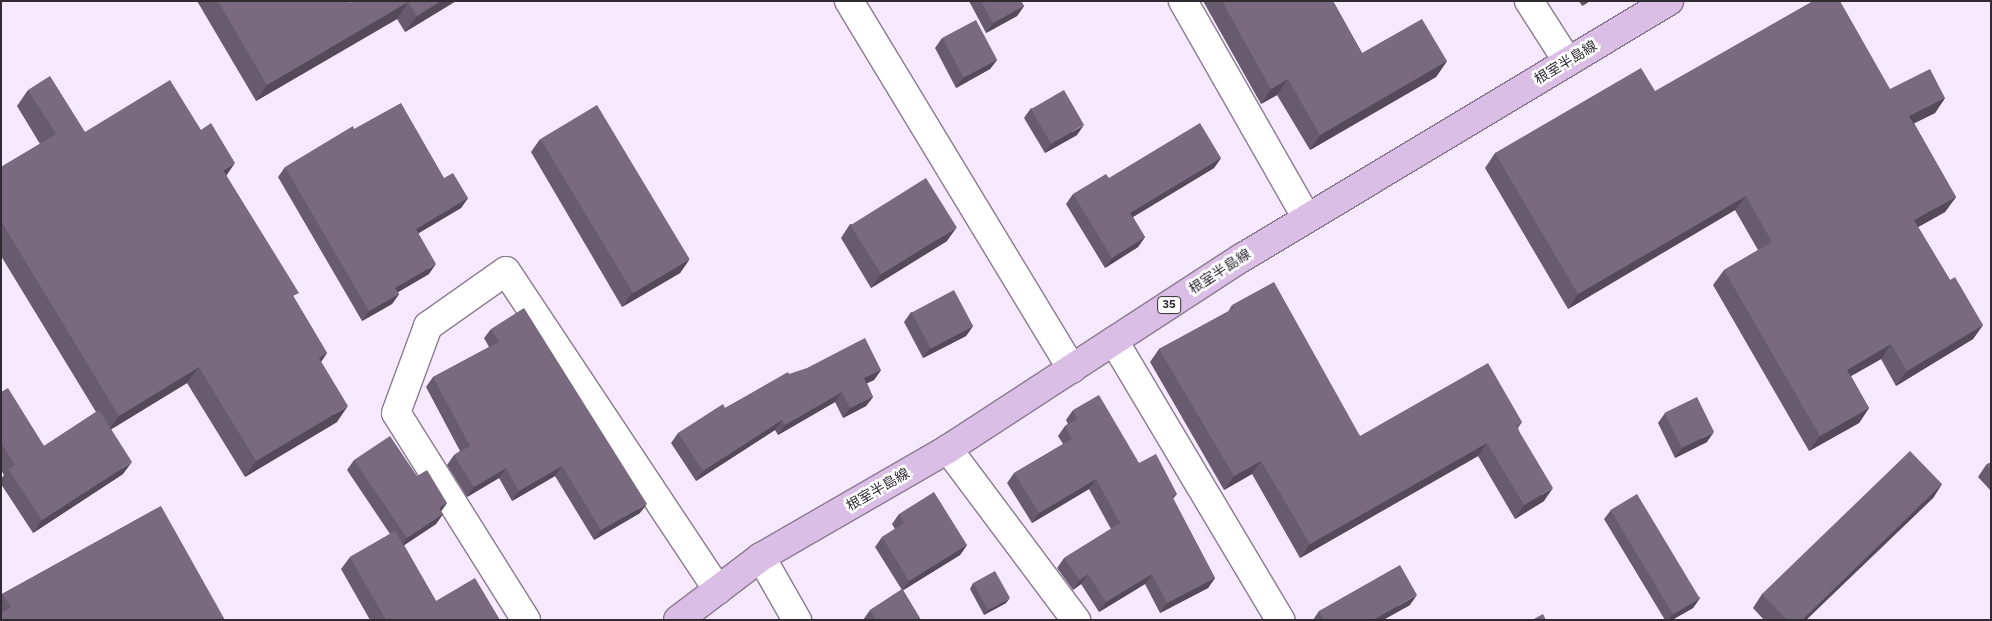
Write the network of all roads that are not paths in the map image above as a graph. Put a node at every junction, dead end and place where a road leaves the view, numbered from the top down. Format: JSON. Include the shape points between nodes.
{"nodes":[{"id":1,"x":849,"y":1,"type":"edge"},
{"id":2,"x":1183,"y":1,"type":"edge"},
{"id":3,"x":1529,"y":1,"type":"edge"},
{"id":4,"x":1669,"y":1,"type":"edge"},
{"id":5,"x":1568,"y":62,"type":"junction"},
{"id":6,"x":1307,"y":218,"type":"junction"},
{"id":7,"x":1114,"y":341,"type":"junction"},
{"id":8,"x":1072,"y":368,"type":"junction"},
{"id":9,"x":948,"y":449,"type":"junction"},
{"id":10,"x":761,"y":557,"type":"junction"},
{"id":11,"x":718,"y":590,"type":"junction"},
{"id":12,"x":526,"y":620,"type":"edge"},
{"id":13,"x":678,"y":620,"type":"edge"},
{"id":14,"x":797,"y":620,"type":"edge"},
{"id":15,"x":1076,"y":620,"type":"edge"},
{"id":16,"x":1280,"y":620,"type":"edge"}],
"edges":[{"from":1,"to":8,"type":"street"},
{"from":2,"to":6,"type":"street"},
{"from":3,"to":5,"type":"street"},
{"from":4,"to":5,"type":"main road","name":"根室半島線","number":"35"},
{"from":5,"to":6,"type":"main road","name":"根室半島線","number":"35"},
{"from":6,"to":7,"type":"main road","name":"根室半島線","number":"35"},
{"from":7,"to":8,"type":"main road","name":"根室半島線","number":"35"},
{"from":7,"to":16,"type":"street"},
{"from":8,"to":9,"type":"main road","name":"根室半島線","number":"35"},
{"from":9,"to":10,"type":"main road","name":"根室半島線","number":"35"},
{"from":9,"to":15,"type":"street"},
{"from":10,"to":11,"type":"main road","name":"根室半島線","number":"35"},
{"from":10,"to":14,"type":"street"},
{"from":11,"to":12,"type":"street","via":[[506,271],[428,326],[396,413]]},
{"from":11,"to":13,"type":"main road","name":"根室半島線","number":"35"}]}
